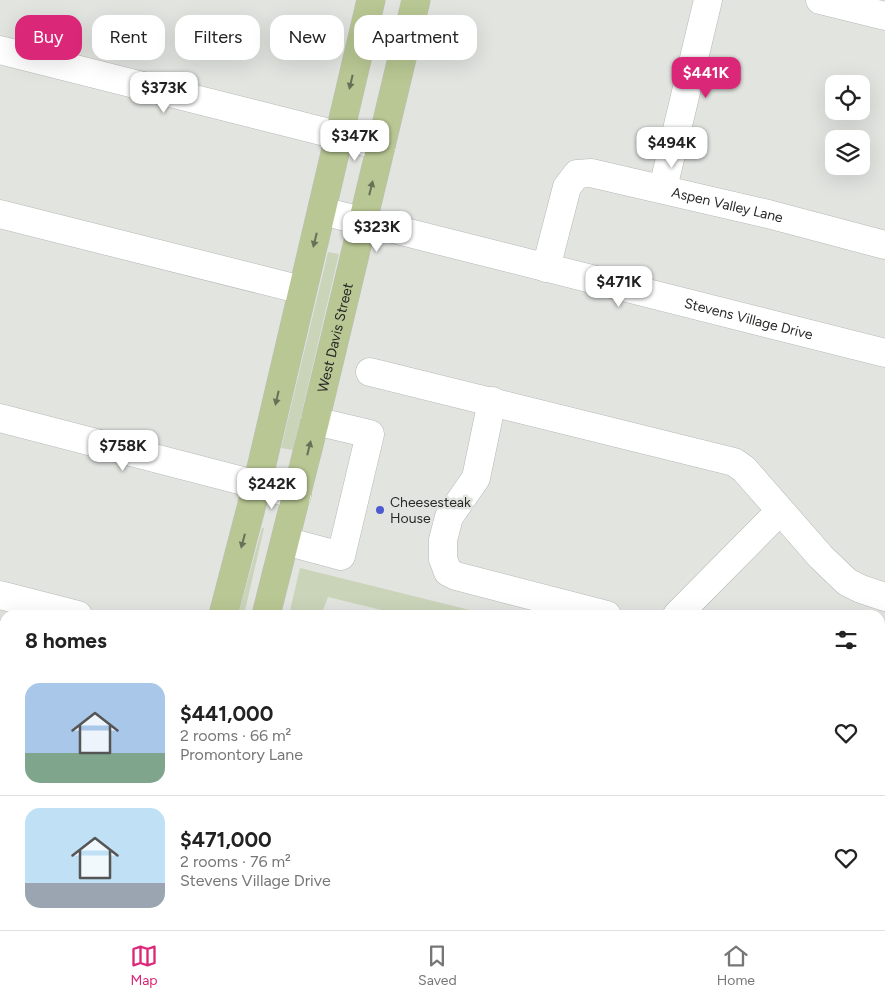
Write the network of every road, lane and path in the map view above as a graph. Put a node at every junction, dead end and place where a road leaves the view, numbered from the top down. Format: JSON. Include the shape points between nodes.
{"nodes":[{"id":1,"x":371,"y":0,"type":"edge"},
{"id":2,"x":416,"y":0,"type":"edge"},
{"id":3,"x":708,"y":0,"type":"edge"},
{"id":4,"x":820,"y":0,"type":"edge"},
{"id":5,"x":885,"y":16,"type":"edge"},
{"id":6,"x":0,"y":50,"type":"edge"},
{"id":7,"x":339,"y":136,"type":"junction"},
{"id":8,"x":381,"y":146,"type":"junction"},
{"id":9,"x":663,"y":188,"type":"junction"},
{"id":10,"x":322,"y":211,"type":"junction"},
{"id":11,"x":0,"y":214,"type":"edge"},
{"id":12,"x":363,"y":222,"type":"junction"},
{"id":13,"x":885,"y":245,"type":"edge"},
{"id":14,"x":546,"y":268,"type":"junction"},
{"id":15,"x":302,"y":290,"type":"junction"},
{"id":16,"x":885,"y":353,"type":"edge"},
{"id":17,"x":370,"y":372,"type":"dead end"},
{"id":18,"x":492,"y":401,"type":"junction"},
{"id":19,"x":0,"y":418,"type":"edge"},
{"id":20,"x":315,"y":421,"type":"junction"},
{"id":21,"x":257,"y":484,"type":"junction"},
{"id":22,"x":297,"y":495,"type":"junction"},
{"id":23,"x":780,"y":511,"type":"junction"},
{"id":24,"x":285,"y":541,"type":"junction"},
{"id":25,"x":0,"y":595,"type":"edge"},
{"id":26,"x":885,"y":597,"type":"edge"},
{"id":27,"x":58,"y":610,"type":"edge"},
{"id":28,"x":224,"y":610,"type":"edge"},
{"id":29,"x":267,"y":610,"type":"edge"},
{"id":30,"x":588,"y":610,"type":"edge"},
{"id":31,"x":682,"y":610,"type":"edge"}],
"edges":[{"from":1,"to":7,"type":"main road","one_way":true},
{"from":2,"to":8,"type":"main road","name":"West Davis Street"},
{"from":3,"to":9,"type":"street"},
{"from":4,"to":5,"type":"street"},
{"from":6,"to":7,"type":"street"},
{"from":7,"to":8,"type":"street"},
{"from":7,"to":10,"type":"main road"},
{"from":12,"to":8,"type":"main road","name":"West Davis Street","one_way":true},
{"from":9,"to":13,"type":"street","name":"Aspen Valley Lane"},
{"from":9,"to":14,"type":"street","name":"Aspen Valley Lane","via":[[590,173],[577,174],[567,188]]},
{"from":10,"to":12,"type":"street","name":"Stevens Village Drive"},
{"from":10,"to":15,"type":"main road","one_way":true},
{"from":11,"to":15,"type":"street"},
{"from":12,"to":14,"type":"street","name":"Stevens Village Drive"},
{"from":12,"to":20,"type":"main road","name":"West Davis Street"},
{"from":14,"to":16,"type":"street","name":"Stevens Village Drive"},
{"from":15,"to":21,"type":"main road","one_way":true},
{"from":17,"to":18,"type":"street"},
{"from":18,"to":23,"type":"street","via":[[734,462]]},
{"from":18,"to":30,"type":"street","via":[[476,478],[450,517],[443,540],[443,560],[448,572]]},
{"from":19,"to":21,"type":"street"},
{"from":22,"to":20,"type":"main road","name":"West Davis Street","one_way":true},
{"from":20,"to":24,"type":"street","via":[[370,434],[341,556]]},
{"from":21,"to":22,"type":"street"},
{"from":21,"to":28,"type":"main road","one_way":true},
{"from":22,"to":24,"type":"main road","name":"West Davis Street"},
{"from":23,"to":26,"type":"street","via":[[847,582]]},
{"from":23,"to":31,"type":"street"},
{"from":24,"to":29,"type":"main road","name":"West Davis Street"},
{"from":25,"to":27,"type":"street"}]}
